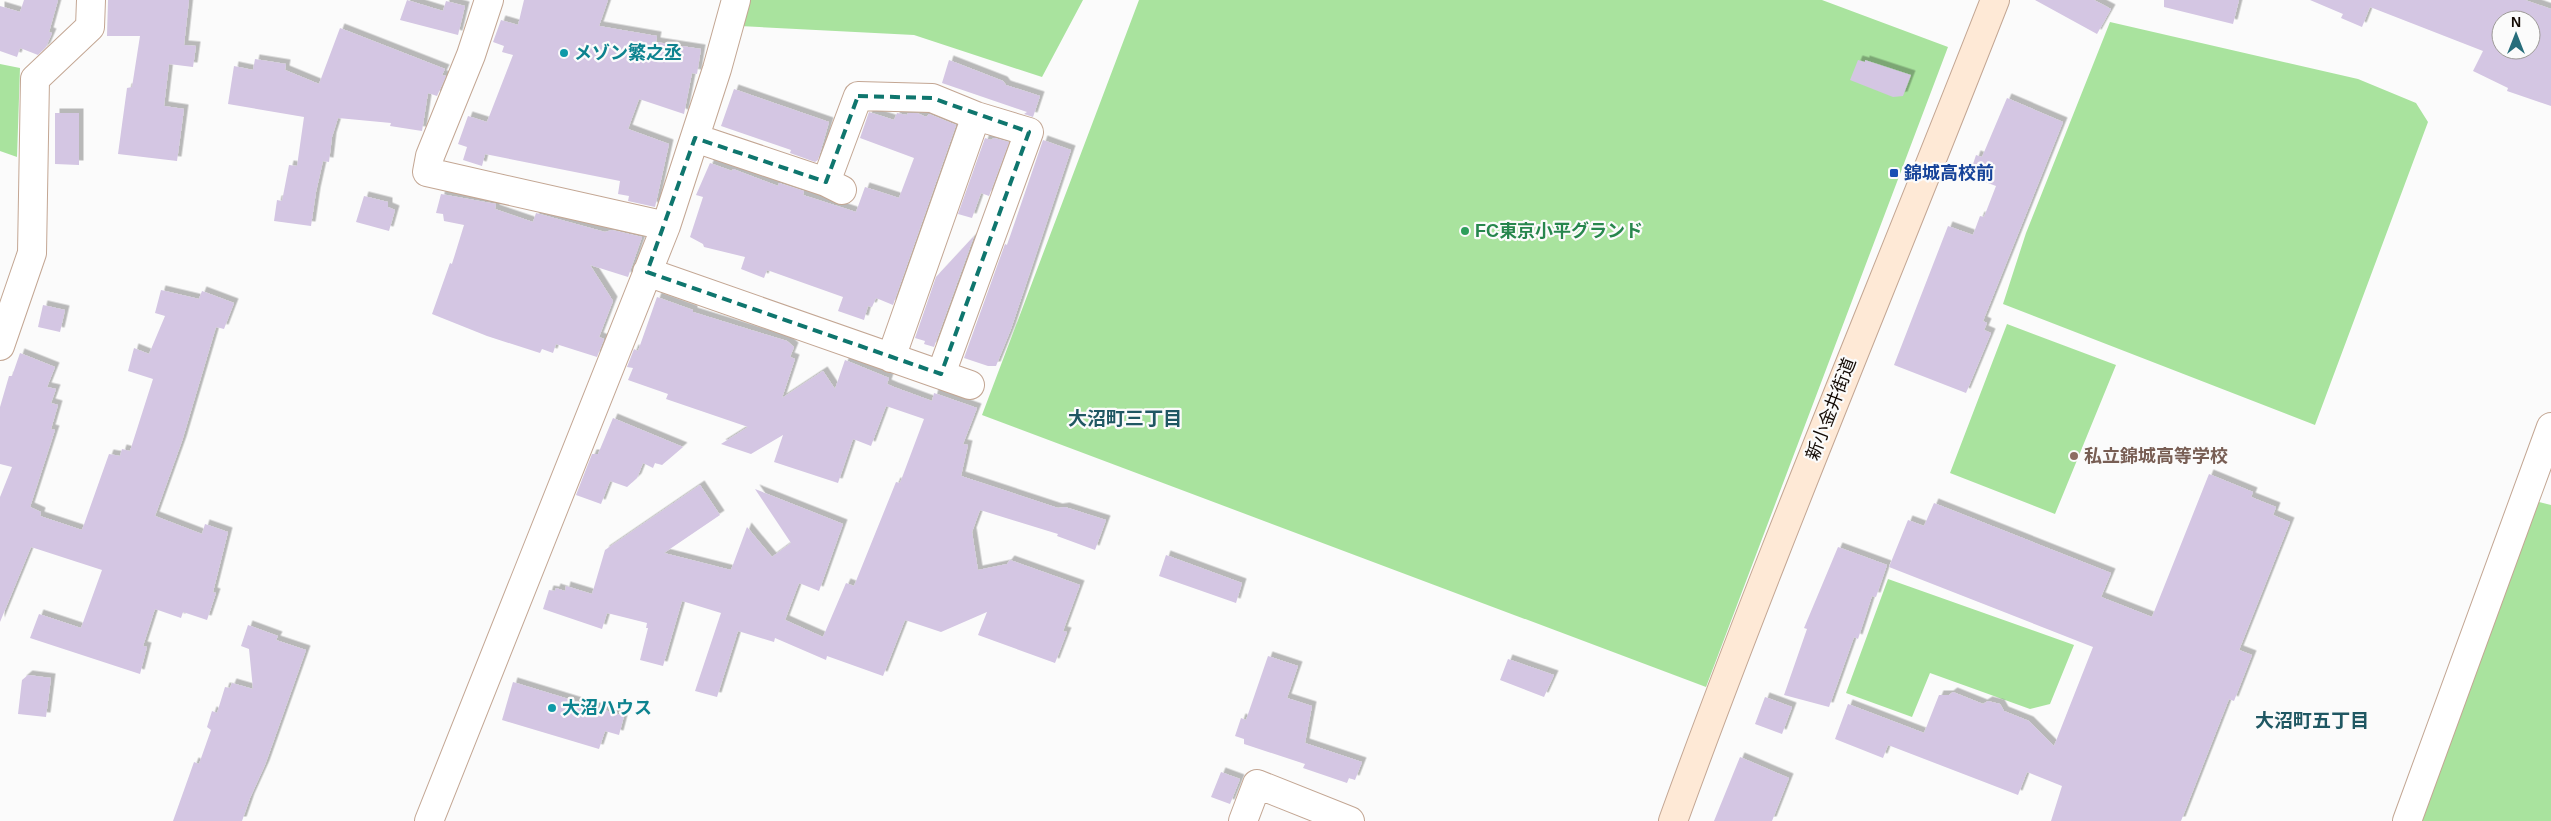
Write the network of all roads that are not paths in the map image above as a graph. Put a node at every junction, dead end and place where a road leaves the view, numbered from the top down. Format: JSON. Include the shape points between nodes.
{"nodes":[{"id":1,"x":90,"y":0,"type":"edge"},
{"id":2,"x":489,"y":0,"type":"edge"},
{"id":3,"x":736,"y":0,"type":"edge"},
{"id":4,"x":1996,"y":0,"type":"edge"},
{"id":5,"x":976,"y":116,"type":"junction"},
{"id":6,"x":695,"y":138,"type":"junction"},
{"id":7,"x":666,"y":226,"type":"junction"},
{"id":8,"x":647,"y":272,"type":"junction"},
{"id":9,"x":0,"y":346,"type":"edge"},
{"id":10,"x":892,"y":358,"type":"junction"},
{"id":11,"x":941,"y":374,"type":"junction"},
{"id":12,"x":970,"y":385,"type":"dead end"},
{"id":13,"x":2551,"y":427,"type":"edge"},
{"id":14,"x":429,"y":821,"type":"edge"},
{"id":15,"x":1243,"y":821,"type":"edge"},
{"id":16,"x":1350,"y":821,"type":"edge"},
{"id":17,"x":1673,"y":821,"type":"edge"},
{"id":18,"x":2407,"y":821,"type":"edge"}],
"edges":[{"from":1,"to":9,"type":"street","via":[[90,26],[36,79],[32,253]]},
{"from":2,"to":7,"type":"street","via":[[471,55],[430,156],[427,172]]},
{"from":3,"to":6,"type":"street"},
{"from":4,"to":17,"type":"main road","name":"新小金井街道","via":[[1801,485]]},
{"from":5,"to":6,"type":"street","via":[[932,98],[858,96],[834,186]]},
{"from":5,"to":10,"type":"street"},
{"from":5,"to":11,"type":"street","via":[[1029,132]]},
{"from":6,"to":7,"type":"street"},
{"from":7,"to":8,"type":"street"},
{"from":8,"to":10,"type":"street"},
{"from":8,"to":14,"type":"street"},
{"from":10,"to":11,"type":"street"},
{"from":11,"to":12,"type":"street"},
{"from":13,"to":18,"type":"street"},
{"from":15,"to":16,"type":"street","via":[[1257,784]]}]}
